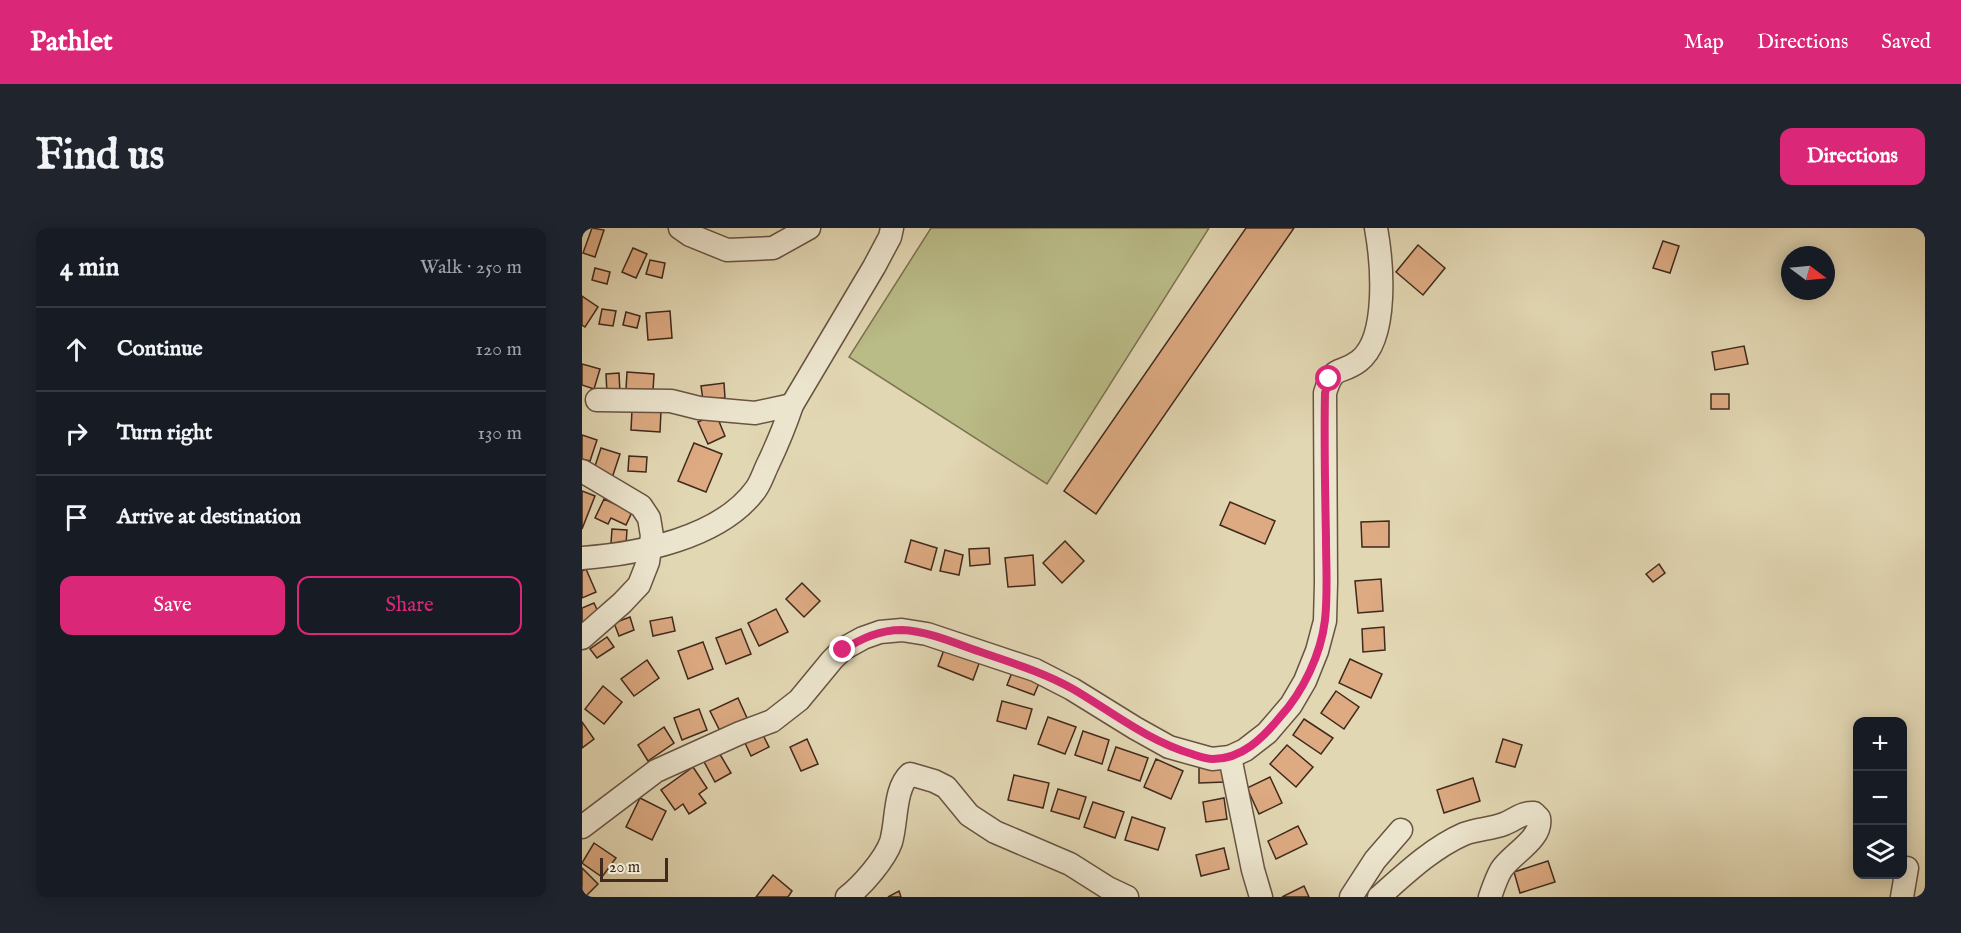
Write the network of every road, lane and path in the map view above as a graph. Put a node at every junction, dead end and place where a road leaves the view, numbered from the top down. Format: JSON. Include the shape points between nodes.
{"nodes":[{"id":1,"x":680,"y":228,"type":"edge"},
{"id":2,"x":809,"y":228,"type":"edge"},
{"id":3,"x":892,"y":228,"type":"edge"},
{"id":4,"x":1376,"y":228,"type":"edge"},
{"id":5,"x":597,"y":400,"type":"dead end"},
{"id":6,"x":792,"y":405,"type":"junction"},
{"id":7,"x":582,"y":471,"type":"edge"},
{"id":8,"x":650,"y":548,"type":"junction"},
{"id":9,"x":582,"y":558,"type":"edge"},
{"id":10,"x":582,"y":638,"type":"edge"},
{"id":11,"x":1230,"y":757,"type":"junction"},
{"id":12,"x":582,"y":827,"type":"edge"},
{"id":13,"x":1401,"y":830,"type":"dead end"},
{"id":14,"x":1905,"y":879,"type":"edge"},
{"id":15,"x":847,"y":897,"type":"edge"},
{"id":16,"x":1127,"y":897,"type":"edge"},
{"id":17,"x":1261,"y":897,"type":"edge"},
{"id":18,"x":1351,"y":897,"type":"edge"},
{"id":19,"x":1379,"y":897,"type":"edge"},
{"id":20,"x":1490,"y":897,"type":"edge"},
{"id":21,"x":1902,"y":897,"type":"edge"}],
"edges":[{"from":1,"to":2,"type":"street","via":[[727,250],[773,248]]},
{"from":3,"to":6,"type":"street","via":[[883,252]]},
{"from":4,"to":11,"type":"street","via":[[1382,277],[1378,323],[1360,361],[1336,371],[1325,393],[1325,621],[1317,651],[1291,705],[1267,733]]},
{"from":5,"to":6,"type":"street","via":[[671,401],[699,408],[755,412]]},
{"from":6,"to":8,"type":"street","via":[[757,488],[744,503],[717,523]]},
{"from":7,"to":8,"type":"street","via":[[647,512]]},
{"from":8,"to":9,"type":"street"},
{"from":8,"to":10,"type":"street","via":[[639,585]]},
{"from":11,"to":12,"type":"street","via":[[1212,759],[1169,747],[1035,670],[927,634],[880,632],[843,650],[799,700],[772,721],[656,771]]},
{"from":11,"to":17,"type":"street"},
{"from":13,"to":18,"type":"street"},
{"from":14,"to":21,"type":"street"},
{"from":15,"to":16,"type":"street","via":[[885,856],[902,784],[910,774],[946,787],[969,815],[995,832],[1070,864]]},
{"from":19,"to":20,"type":"street","via":[[1448,842],[1534,813],[1539,818],[1539,828],[1500,871]]}]}
